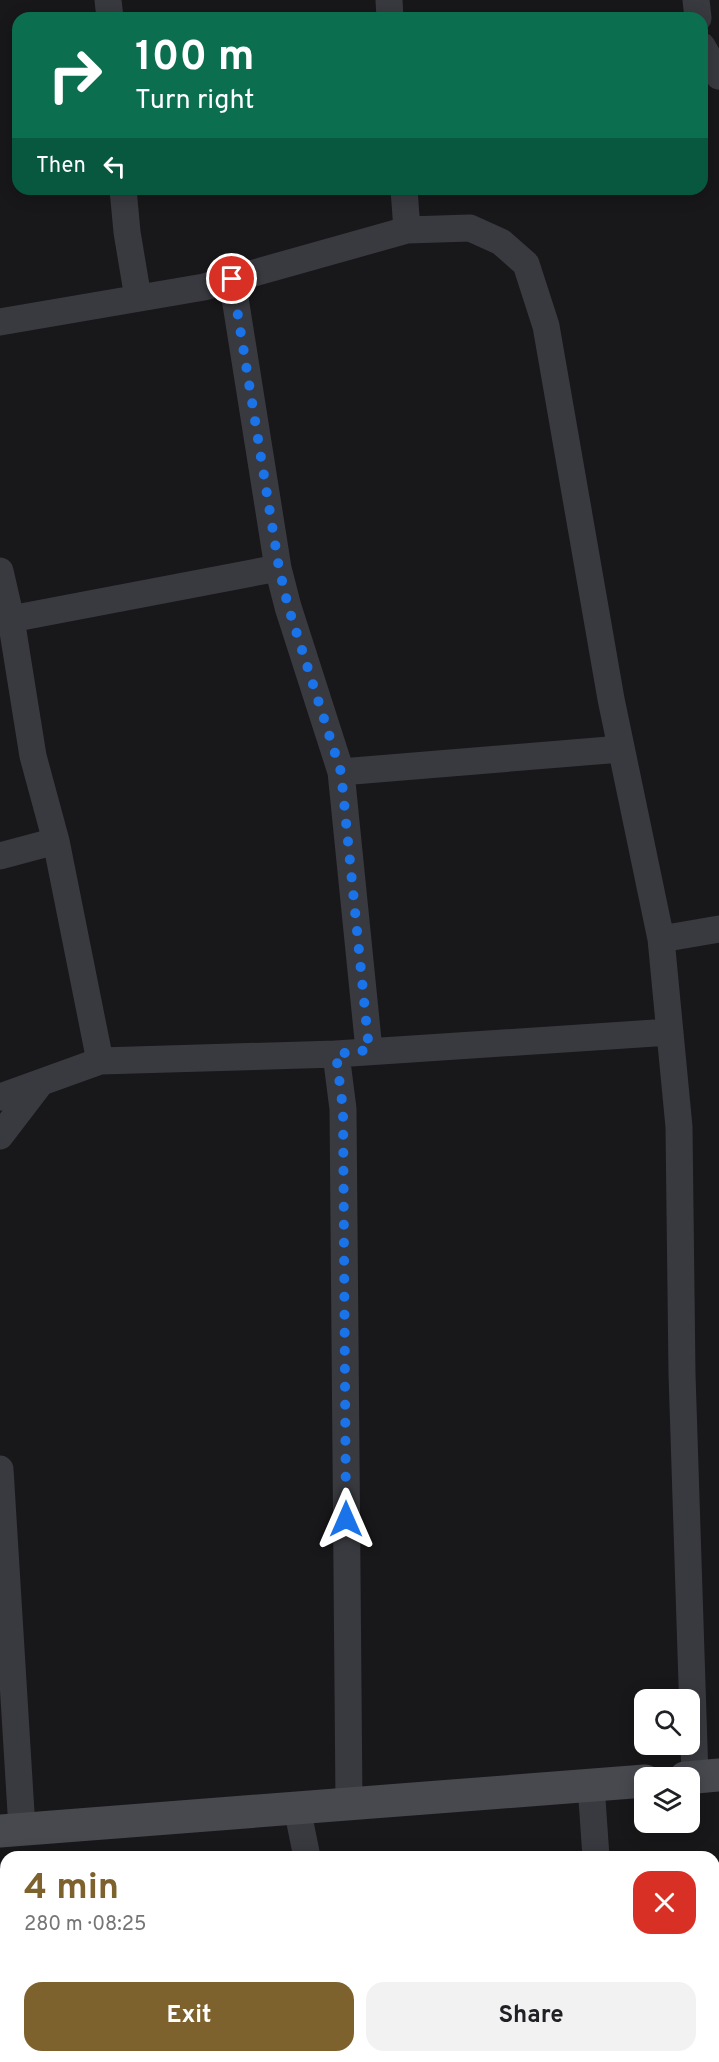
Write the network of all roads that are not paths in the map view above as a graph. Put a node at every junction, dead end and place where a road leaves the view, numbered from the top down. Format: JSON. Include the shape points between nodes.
{"nodes":[{"id":1,"x":708,"y":57,"type":"edge"},
{"id":2,"x":719,"y":76,"type":"edge"},
{"id":3,"x":124,"y":195,"type":"edge"},
{"id":4,"x":404,"y":195,"type":"edge"},
{"id":5,"x":407,"y":230,"type":"junction"},
{"id":6,"x":232,"y":279,"type":"junction"},
{"id":7,"x":138,"y":298,"type":"junction"},
{"id":8,"x":0,"y":322,"type":"edge"},
{"id":9,"x":279,"y":568,"type":"junction"},
{"id":10,"x":0,"y":571,"type":"edge"},
{"id":11,"x":11,"y":619,"type":"junction"},
{"id":12,"x":621,"y":749,"type":"junction"},
{"id":13,"x":341,"y":772,"type":"junction"},
{"id":14,"x":56,"y":841,"type":"junction"},
{"id":15,"x":0,"y":856,"type":"edge"},
{"id":16,"x":719,"y":929,"type":"edge"},
{"id":17,"x":661,"y":939,"type":"junction"},
{"id":18,"x":670,"y":1032,"type":"junction"},
{"id":19,"x":369,"y":1050,"type":"junction"},
{"id":20,"x":336,"y":1054,"type":"junction"},
{"id":21,"x":100,"y":1061,"type":"junction"},
{"id":22,"x":39,"y":1085,"type":"junction"},
{"id":23,"x":0,"y":1097,"type":"edge"},
{"id":24,"x":0,"y":1136,"type":"edge"},
{"id":25,"x":0,"y":1469,"type":"edge"},
{"id":26,"x":700,"y":1767,"type":"edge"},
{"id":27,"x":634,"y":1782,"type":"edge"},
{"id":28,"x":591,"y":1785,"type":"junction"},
{"id":29,"x":349,"y":1803,"type":"junction"},
{"id":30,"x":297,"y":1808,"type":"junction"},
{"id":31,"x":11,"y":1830,"type":"edge"},
{"id":32,"x":306,"y":1851,"type":"edge"},
{"id":33,"x":596,"y":1851,"type":"edge"}],
"edges":[{"from":1,"to":2,"type":"street"},
{"from":3,"to":7,"type":"street"},
{"from":4,"to":5,"type":"street"},
{"from":5,"to":6,"type":"street"},
{"from":5,"to":12,"type":"street","via":[[470,228],[501,242],[526,264],[546,326]]},
{"from":6,"to":7,"type":"street"},
{"from":6,"to":9,"type":"street"},
{"from":7,"to":8,"type":"street"},
{"from":9,"to":11,"type":"street"},
{"from":9,"to":13,"type":"street"},
{"from":10,"to":11,"type":"street"},
{"from":11,"to":14,"type":"street","via":[[33,756]]},
{"from":12,"to":13,"type":"street"},
{"from":12,"to":17,"type":"street"},
{"from":13,"to":19,"type":"street"},
{"from":14,"to":15,"type":"street"},
{"from":14,"to":21,"type":"street"},
{"from":16,"to":17,"type":"street"},
{"from":17,"to":18,"type":"street"},
{"from":18,"to":19,"type":"street"},
{"from":18,"to":26,"type":"street","via":[[679,1127],[682,1374]]},
{"from":19,"to":20,"type":"street"},
{"from":20,"to":21,"type":"street"},
{"from":20,"to":29,"type":"street","via":[[343,1109]]},
{"from":21,"to":22,"type":"street"},
{"from":22,"to":23,"type":"street"},
{"from":22,"to":24,"type":"street"},
{"from":25,"to":31,"type":"street"},
{"from":27,"to":28,"type":"main road"},
{"from":28,"to":29,"type":"main road"},
{"from":28,"to":33,"type":"street"},
{"from":29,"to":30,"type":"main road"},
{"from":30,"to":31,"type":"main road"},
{"from":30,"to":32,"type":"street"}]}
